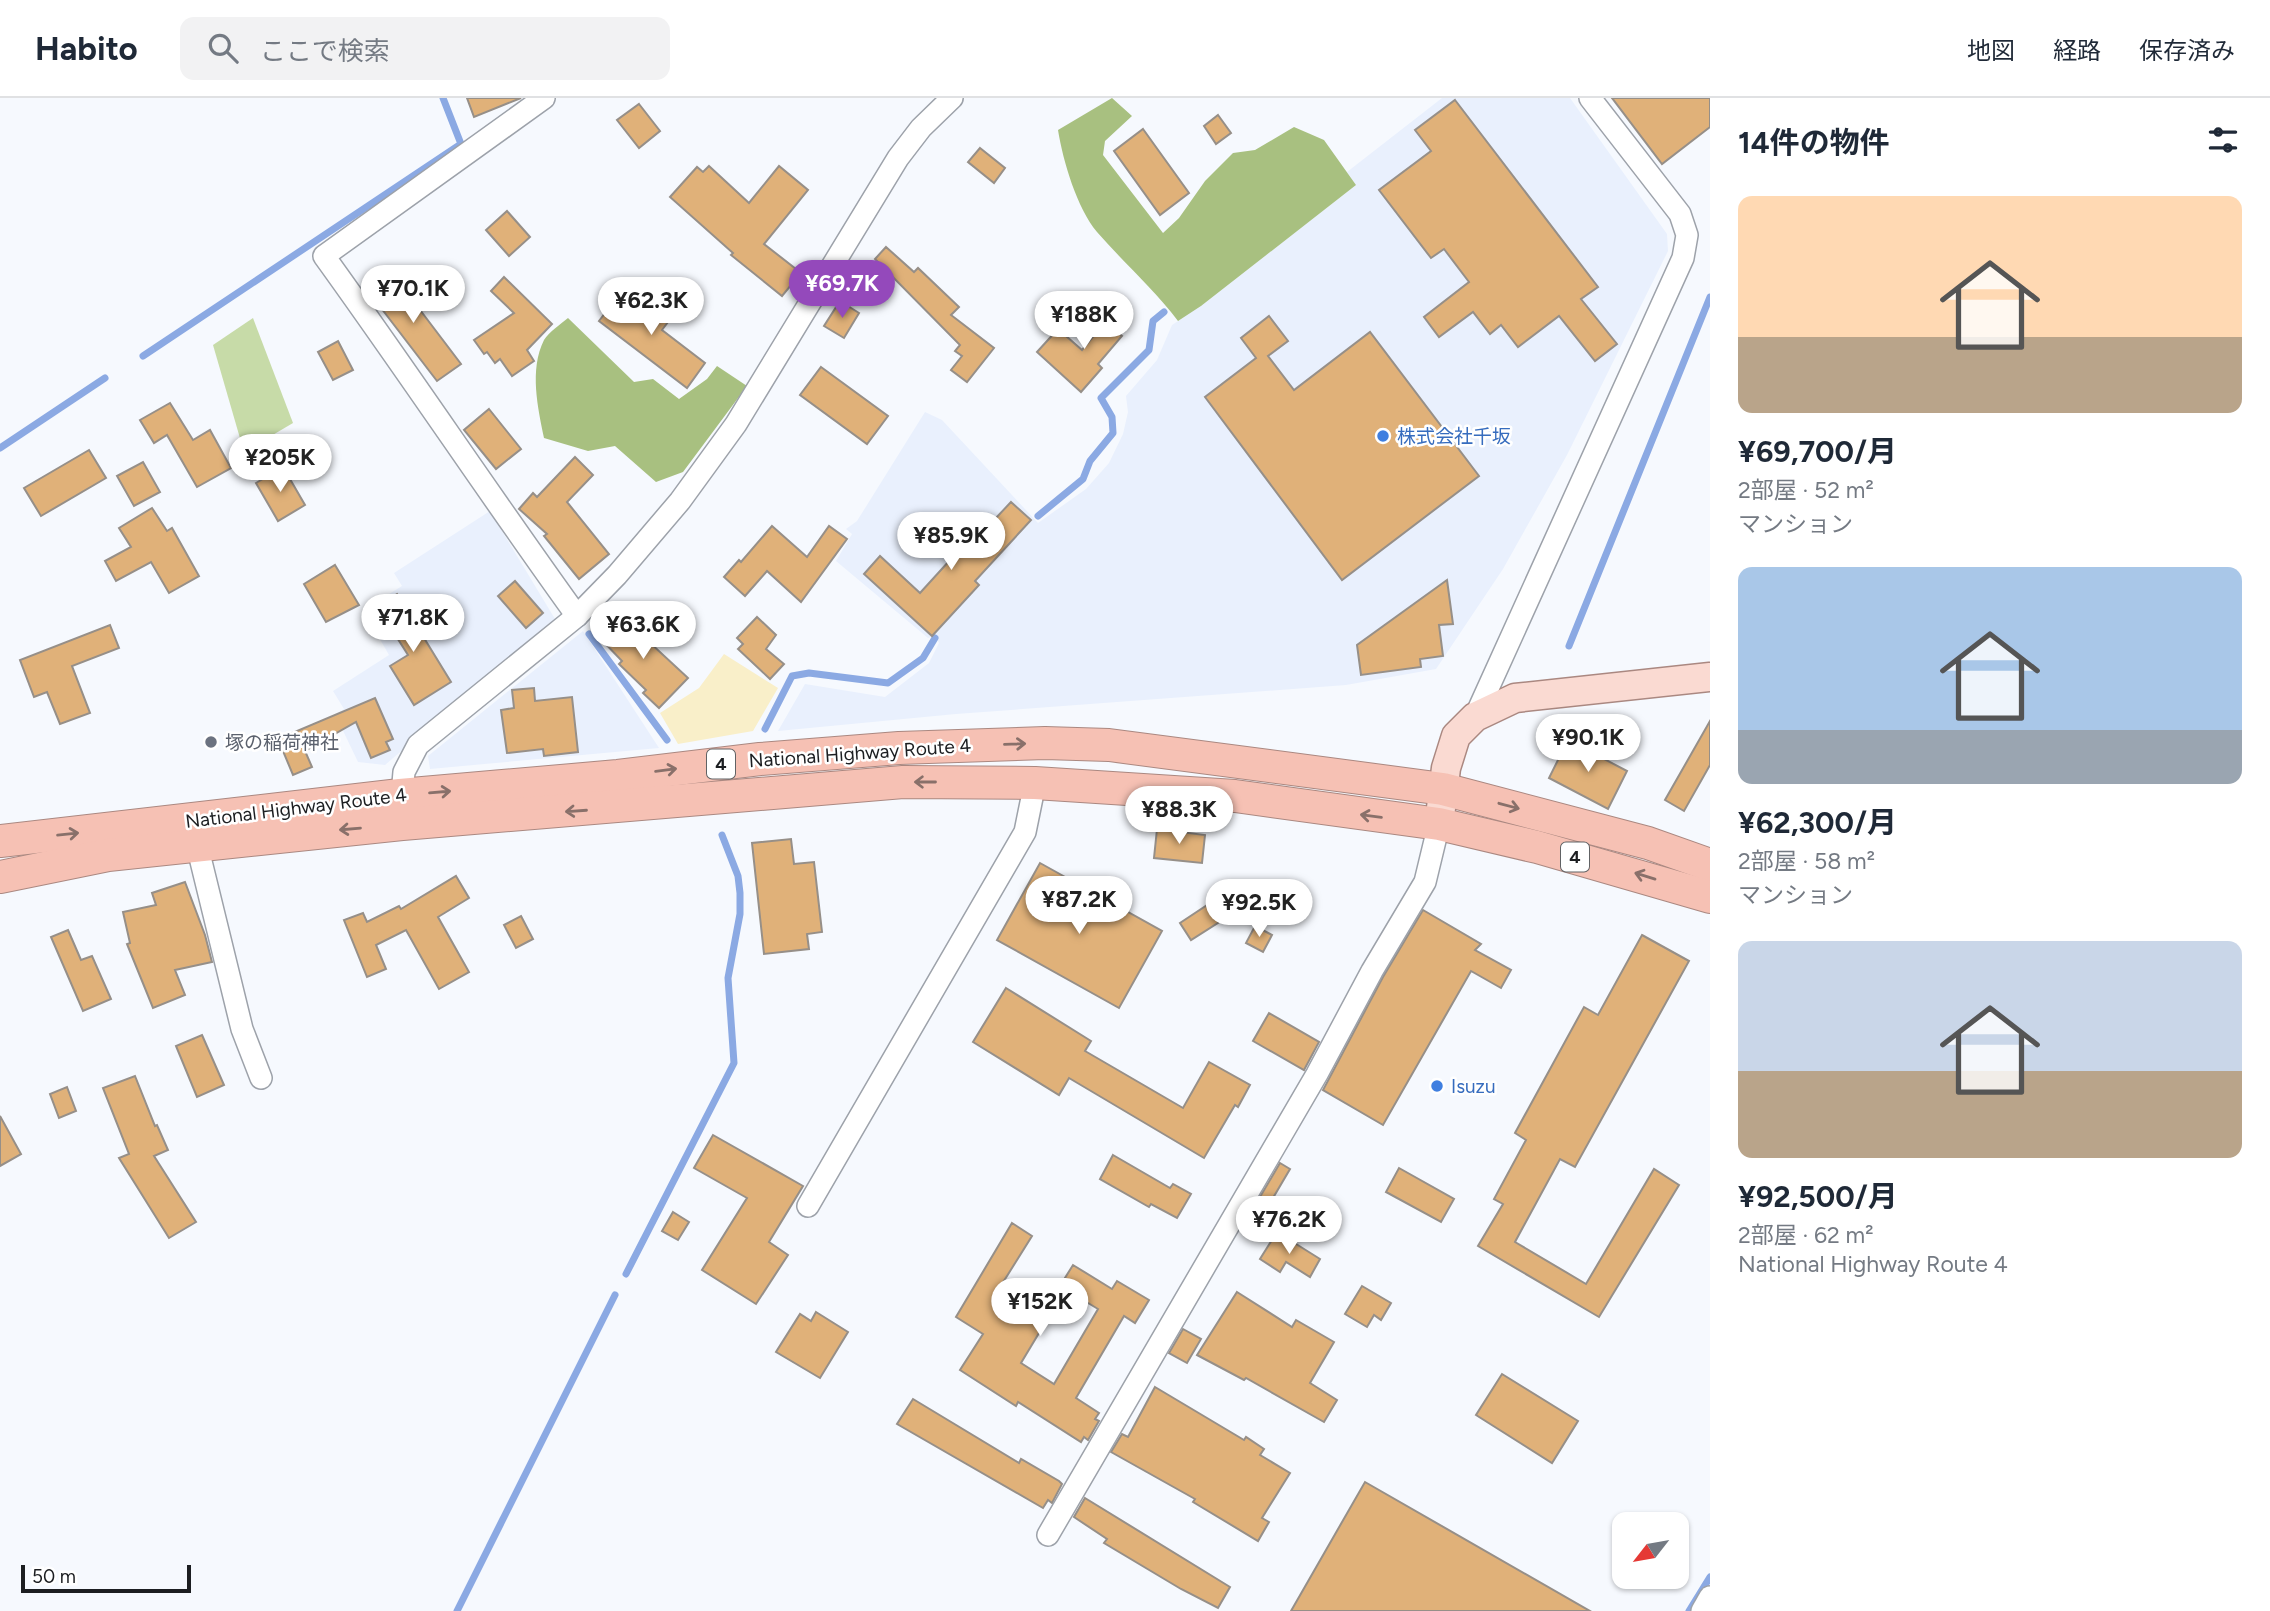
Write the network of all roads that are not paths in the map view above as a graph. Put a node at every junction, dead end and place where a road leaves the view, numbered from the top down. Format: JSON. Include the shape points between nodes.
{"nodes":[{"id":1,"x":544,"y":98,"type":"edge"},
{"id":2,"x":952,"y":98,"type":"edge"},
{"id":3,"x":1590,"y":98,"type":"edge"},
{"id":4,"x":577,"y":616,"type":"junction"},
{"id":5,"x":1710,"y":677,"type":"edge"},
{"id":6,"x":1475,"y":717,"type":"junction"},
{"id":7,"x":1035,"y":783,"type":"junction"},
{"id":8,"x":1443,"y":789,"type":"junction"},
{"id":9,"x":401,"y":810,"type":"junction"},
{"id":10,"x":1439,"y":824,"type":"junction"},
{"id":11,"x":0,"y":841,"type":"edge"},
{"id":12,"x":197,"y":845,"type":"junction"},
{"id":13,"x":1710,"y":865,"type":"edge"},
{"id":14,"x":0,"y":877,"type":"edge"},
{"id":15,"x":1710,"y":897,"type":"edge"},
{"id":16,"x":261,"y":1078,"type":"dead end"},
{"id":17,"x":808,"y":1206,"type":"dead end"},
{"id":18,"x":1048,"y":1535,"type":"dead end"},
{"id":19,"x":1710,"y":1597,"type":"edge"},
{"id":20,"x":1702,"y":1611,"type":"edge"}],
"edges":[{"from":1,"to":4,"type":"street","via":[[324,256]]},
{"from":2,"to":4,"type":"street","via":[[898,158],[728,435],[680,502]]},
{"from":3,"to":6,"type":"street","via":[[1680,214],[1687,235],[1683,258]]},
{"from":4,"to":9,"type":"street","via":[[418,745],[404,772]]},
{"from":5,"to":6,"type":"main road","via":[[1515,698]]},
{"from":6,"to":8,"type":"main road","via":[[1456,736]]},
{"from":7,"to":9,"type":"highway","name":"National Highway Route 4","number":"4","one_way":true,"via":[[902,782]]},
{"from":10,"to":7,"type":"highway","name":"National Highway Route 4","number":"4","one_way":true,"via":[[1235,796]]},
{"from":7,"to":17,"type":"street","via":[[1025,832]]},
{"from":9,"to":8,"type":"highway","name":"National Highway Route 4","number":"4","one_way":true,"via":[[843,752],[1045,743],[1109,745]]},
{"from":8,"to":10,"type":"main road"},
{"from":8,"to":13,"type":"highway","name":"National Highway Route 4","number":"4","one_way":true,"via":[[1648,843]]},
{"from":11,"to":9,"type":"highway","name":"National Highway Route 4","number":"4","one_way":true},
{"from":9,"to":12,"type":"highway","name":"National Highway Route 4","number":"4","one_way":true},
{"from":15,"to":10,"type":"highway","name":"National Highway Route 4","number":"4","one_way":true,"via":[[1537,846]]},
{"from":10,"to":18,"type":"street","via":[[1425,882]]},
{"from":12,"to":14,"type":"highway","name":"National Highway Route 4","number":"4","via":[[108,855]]},
{"from":12,"to":16,"type":"street","via":[[242,1029]]},
{"from":19,"to":20,"type":"street"}]}
